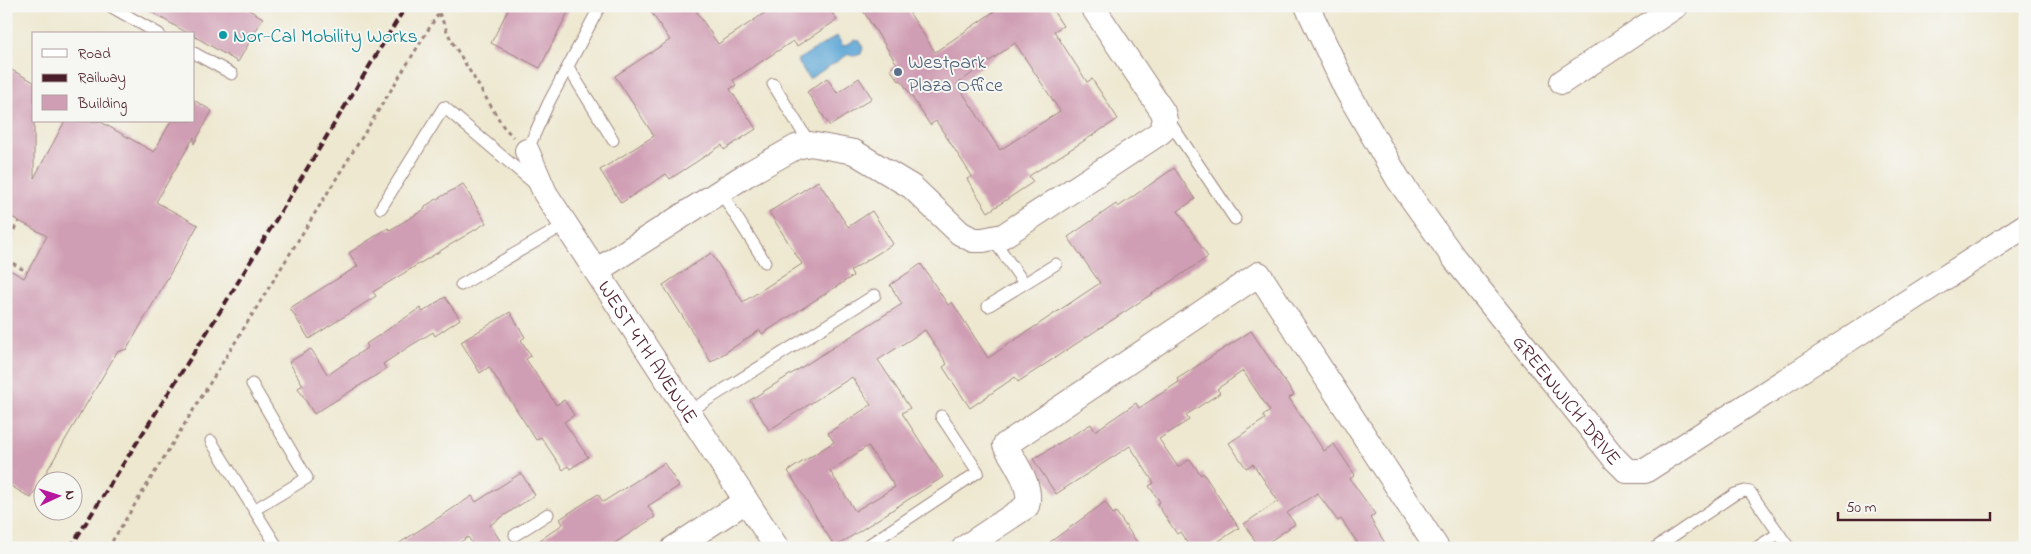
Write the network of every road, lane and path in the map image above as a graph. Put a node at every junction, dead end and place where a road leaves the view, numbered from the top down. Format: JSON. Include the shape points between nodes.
{"nodes":[{"id":1,"x":110,"y":6,"type":"edge"},
{"id":2,"x":443,"y":6,"type":"edge"},
{"id":3,"x":600,"y":6,"type":"edge"},
{"id":4,"x":1092,"y":6,"type":"edge"},
{"id":5,"x":1307,"y":6,"type":"edge"},
{"id":6,"x":1676,"y":6,"type":"edge"},
{"id":7,"x":439,"y":13,"type":"junction"},
{"id":8,"x":156,"y":32,"type":"edge"},
{"id":9,"x":195,"y":54,"type":"edge"},
{"id":10,"x":568,"y":67,"type":"junction"},
{"id":11,"x":232,"y":74,"type":"dead end"},
{"id":12,"x":1562,"y":82,"type":"dead end"},
{"id":13,"x":773,"y":84,"type":"dead end"},
{"id":14,"x":1163,"y":112,"type":"junction"},
{"id":15,"x":613,"y":140,"type":"dead end"},
{"id":16,"x":810,"y":144,"type":"junction"},
{"id":17,"x":527,"y":152,"type":"junction"},
{"id":18,"x":720,"y":191,"type":"junction"},
{"id":19,"x":545,"y":192,"type":"junction"},
{"id":20,"x":382,"y":208,"type":"dead end"},
{"id":21,"x":1235,"y":219,"type":"dead end"},
{"id":22,"x":19,"y":221,"type":"dead end"},
{"id":23,"x":566,"y":224,"type":"junction"},
{"id":24,"x":2025,"y":226,"type":"edge"},
{"id":25,"x":992,"y":238,"type":"junction"},
{"id":26,"x":6,"y":244,"type":"edge"},
{"id":27,"x":6,"y":259,"type":"edge"},
{"id":28,"x":765,"y":262,"type":"dead end"},
{"id":29,"x":1056,"y":264,"type":"dead end"},
{"id":30,"x":596,"y":271,"type":"junction"},
{"id":31,"x":27,"y":272,"type":"dead end"},
{"id":32,"x":1024,"y":284,"type":"junction"},
{"id":33,"x":461,"y":285,"type":"dead end"},
{"id":34,"x":874,"y":295,"type":"dead end"},
{"id":35,"x":988,"y":306,"type":"dead end"},
{"id":36,"x":252,"y":384,"type":"dead end"},
{"id":37,"x":688,"y":412,"type":"junction"},
{"id":38,"x":940,"y":416,"type":"dead end"},
{"id":39,"x":211,"y":441,"type":"dead end"},
{"id":40,"x":746,"y":501,"type":"junction"},
{"id":41,"x":254,"y":510,"type":"junction"},
{"id":42,"x":548,"y":514,"type":"dead end"},
{"id":43,"x":1778,"y":533,"type":"junction"},
{"id":44,"x":515,"y":535,"type":"dead end"},
{"id":45,"x":108,"y":548,"type":"edge"},
{"id":46,"x":278,"y":548,"type":"edge"},
{"id":47,"x":674,"y":548,"type":"edge"},
{"id":48,"x":777,"y":548,"type":"edge"},
{"id":49,"x":864,"y":548,"type":"edge"},
{"id":50,"x":964,"y":548,"type":"edge"},
{"id":51,"x":1437,"y":548,"type":"edge"},
{"id":52,"x":1655,"y":548,"type":"edge"},
{"id":53,"x":1756,"y":548,"type":"edge"},
{"id":54,"x":1789,"y":548,"type":"edge"}],
"edges":[{"from":1,"to":8,"type":"lane"},
{"from":2,"to":7,"type":"path"},
{"from":3,"to":10,"type":"lane"},
{"from":4,"to":14,"type":"street"},
{"from":5,"to":24,"type":"street","name":"GREENWICH DRIVE","via":[[1346,89],[1398,179],[1460,265],[1615,460],[1627,470],[1645,471]]},
{"from":6,"to":12,"type":"street"},
{"from":7,"to":17,"type":"path","via":[[451,40],[503,126]]},
{"from":7,"to":45,"type":"path"},
{"from":9,"to":11,"type":"lane"},
{"from":10,"to":15,"type":"lane"},
{"from":10,"to":17,"type":"lane"},
{"from":13,"to":16,"type":"lane"},
{"from":14,"to":21,"type":"lane"},
{"from":14,"to":25,"type":"street","via":[[1165,120],[1161,132],[1003,236]]},
{"from":16,"to":18,"type":"street","via":[[778,156]]},
{"from":16,"to":25,"type":"street","via":[[854,152],[912,187],[960,233],[973,240]]},
{"from":17,"to":19,"type":"street","name":"WEST 4TH AVENUE"},
{"from":18,"to":28,"type":"lane"},
{"from":18,"to":30,"type":"street"},
{"from":19,"to":20,"type":"lane","via":[[444,107]]},
{"from":19,"to":23,"type":"street","name":"WEST 4TH AVENUE"},
{"from":22,"to":26,"type":"path"},
{"from":23,"to":30,"type":"street","name":"WEST 4TH AVENUE"},
{"from":23,"to":33,"type":"lane"},
{"from":25,"to":32,"type":"lane"},
{"from":27,"to":31,"type":"path"},
{"from":29,"to":32,"type":"lane"},
{"from":30,"to":37,"type":"street","name":"WEST 4TH AVENUE"},
{"from":32,"to":35,"type":"lane"},
{"from":34,"to":37,"type":"lane"},
{"from":36,"to":41,"type":"lane","via":[[307,478]]},
{"from":37,"to":40,"type":"street","name":"WEST 4TH AVENUE"},
{"from":38,"to":49,"type":"lane","via":[[978,472]]},
{"from":39,"to":41,"type":"lane"},
{"from":40,"to":47,"type":"street"},
{"from":40,"to":48,"type":"street","name":"WEST 4TH AVENUE"},
{"from":41,"to":46,"type":"lane"},
{"from":42,"to":44,"type":"lane"},
{"from":43,"to":52,"type":"lane","via":[[1750,492],[1745,491],[1735,494]]},
{"from":43,"to":53,"type":"lane"},
{"from":43,"to":54,"type":"lane"},
{"from":50,"to":51,"type":"street","via":[[1027,506],[1030,496],[1005,445],[1259,274]]}]}
